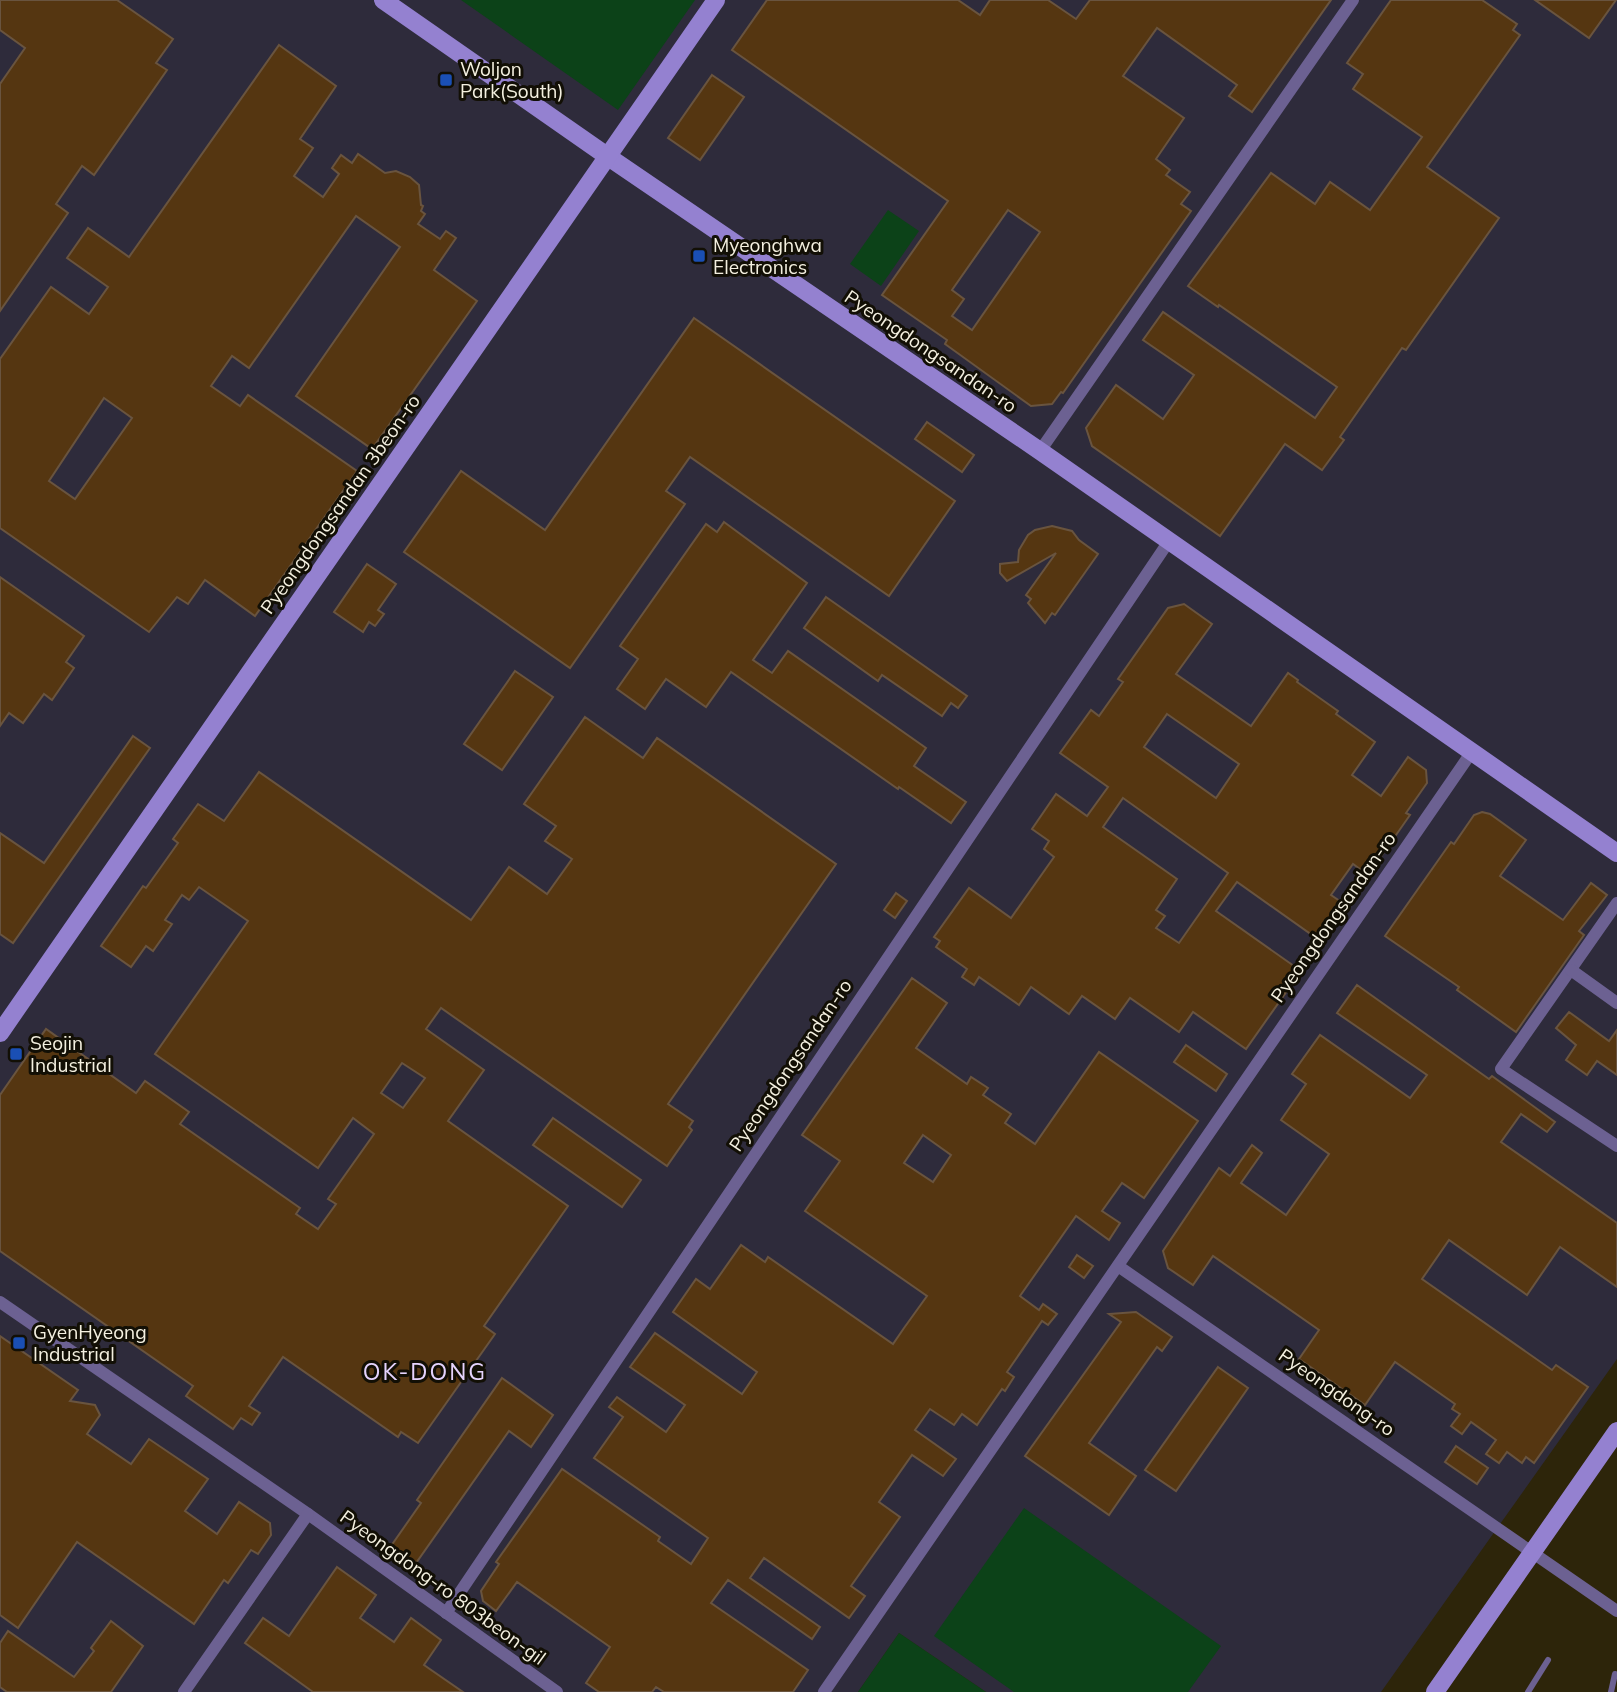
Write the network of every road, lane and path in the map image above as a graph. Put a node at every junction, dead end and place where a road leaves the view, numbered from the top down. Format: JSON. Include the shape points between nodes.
{"nodes":[{"id":1,"x":383,"y":0,"type":"edge"},
{"id":2,"x":716,"y":0,"type":"edge"},
{"id":3,"x":1353,"y":0,"type":"edge"},
{"id":4,"x":607,"y":156,"type":"junction"},
{"id":5,"x":1040,"y":451,"type":"junction"},
{"id":6,"x":1169,"y":541,"type":"junction"},
{"id":7,"x":1471,"y":753,"type":"junction"},
{"id":8,"x":1617,"y":853,"type":"edge"},
{"id":9,"x":1617,"y":903,"type":"edge"},
{"id":10,"x":1571,"y":970,"type":"junction"},
{"id":11,"x":1617,"y":1003,"type":"edge"},
{"id":12,"x":0,"y":1033,"type":"edge"},
{"id":13,"x":1617,"y":1146,"type":"edge"},
{"id":14,"x":1118,"y":1266,"type":"junction"},
{"id":15,"x":0,"y":1302,"type":"edge"},
{"id":16,"x":1617,"y":1431,"type":"edge"},
{"id":17,"x":307,"y":1514,"type":"junction"},
{"id":18,"x":1533,"y":1552,"type":"junction"},
{"id":19,"x":1617,"y":1611,"type":"edge"},
{"id":20,"x":446,"y":1613,"type":"junction"},
{"id":21,"x":1548,"y":1660,"type":"dead end"},
{"id":22,"x":1615,"y":1674,"type":"dead end"},
{"id":23,"x":184,"y":1692,"type":"edge"},
{"id":24,"x":557,"y":1692,"type":"edge"},
{"id":25,"x":824,"y":1692,"type":"edge"},
{"id":26,"x":1435,"y":1692,"type":"edge"},
{"id":27,"x":1528,"y":1692,"type":"edge"},
{"id":28,"x":1611,"y":1692,"type":"edge"}],
"edges":[{"from":1,"to":4,"type":"street","name":"Pyeongdongsandan-ro"},
{"from":2,"to":4,"type":"street","name":"Pyeongdongsandan 3beon-ro"},
{"from":3,"to":5,"type":"street"},
{"from":4,"to":5,"type":"street","name":"Pyeongdongsandan-ro"},
{"from":4,"to":12,"type":"street","name":"Pyeongdongsandan 3beon-ro"},
{"from":5,"to":6,"type":"street","name":"Pyeongdongsandan-ro"},
{"from":6,"to":7,"type":"street","name":"Pyeongdongsandan-ro"},
{"from":6,"to":20,"type":"street","name":"Pyeongdongsandan-ro"},
{"from":7,"to":8,"type":"street","name":"Pyeongdongsandan-ro"},
{"from":7,"to":14,"type":"street","name":"Pyeongdongsandan-ro"},
{"from":9,"to":10,"type":"street"},
{"from":10,"to":11,"type":"street"},
{"from":10,"to":13,"type":"street","via":[[1501,1069]]},
{"from":14,"to":18,"type":"street","name":"Pyeongdong-ro"},
{"from":14,"to":25,"type":"street","name":"Pyeongdongsandan-ro"},
{"from":15,"to":17,"type":"street","name":"Pyeongdong-ro 803beon-gil"},
{"from":16,"to":18,"type":"street"},
{"from":17,"to":20,"type":"street","name":"Pyeongdong-ro 803beon-gil"},
{"from":17,"to":23,"type":"street"},
{"from":18,"to":19,"type":"street","name":"Pyeongdong-ro"},
{"from":18,"to":26,"type":"street"},
{"from":20,"to":24,"type":"street","name":"Pyeongdong-ro 803beon-gil"},
{"from":21,"to":27,"type":"lane"},
{"from":22,"to":28,"type":"lane"}]}
